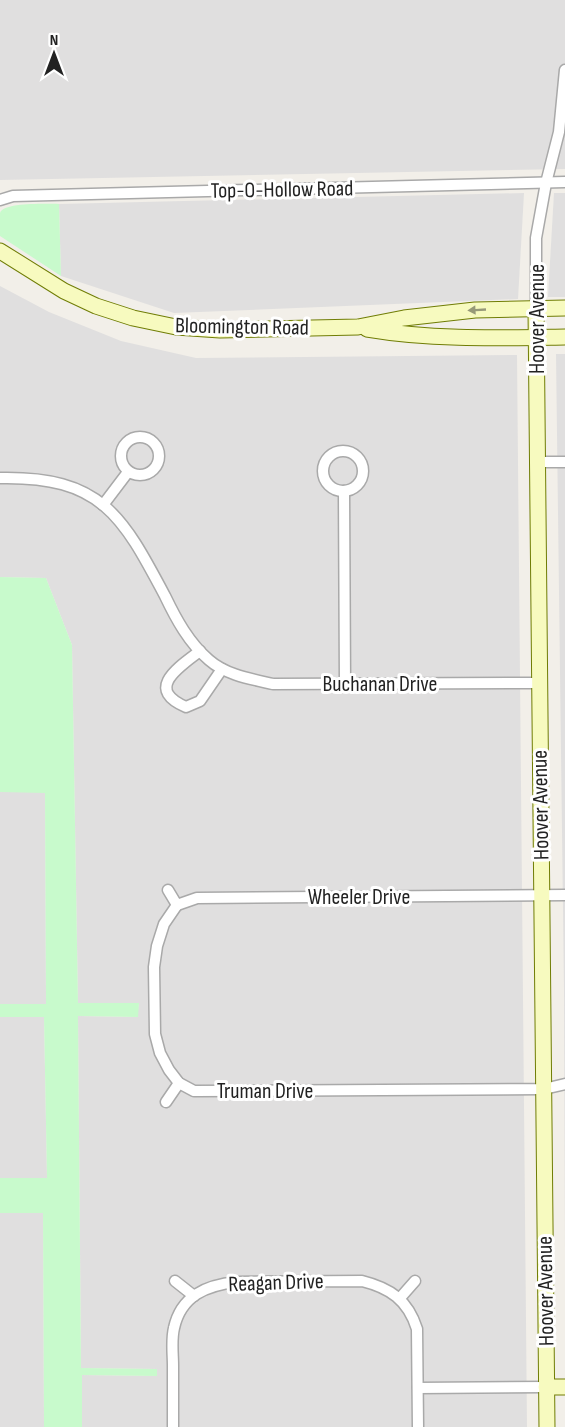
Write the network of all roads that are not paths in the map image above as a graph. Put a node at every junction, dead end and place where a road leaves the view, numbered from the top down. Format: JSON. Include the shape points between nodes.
{"nodes":[{"id":1,"x":565,"y":70,"type":"edge"},
{"id":2,"x":546,"y":183,"type":"junction"},
{"id":3,"x":565,"y":183,"type":"edge"},
{"id":4,"x":0,"y":200,"type":"edge"},
{"id":5,"x":0,"y":251,"type":"edge"},
{"id":6,"x":565,"y":308,"type":"edge"},
{"id":7,"x":536,"y":309,"type":"junction"},
{"id":8,"x":358,"y":327,"type":"junction"},
{"id":9,"x":536,"y":337,"type":"junction"},
{"id":10,"x":565,"y":337,"type":"edge"},
{"id":11,"x":538,"y":462,"type":"junction"},
{"id":12,"x":565,"y":462,"type":"edge"},
{"id":13,"x":128,"y":472,"type":"dead end"},
{"id":14,"x":0,"y":478,"type":"edge"},
{"id":15,"x":344,"y":491,"type":"dead end"},
{"id":16,"x":103,"y":505,"type":"junction"},
{"id":17,"x":200,"y":651,"type":"junction"},
{"id":18,"x":222,"y":669,"type":"junction"},
{"id":19,"x":540,"y":683,"type":"junction"},
{"id":20,"x":345,"y":685,"type":"junction"},
{"id":21,"x":168,"y":890,"type":"dead end"},
{"id":22,"x":542,"y":895,"type":"junction"},
{"id":23,"x":565,"y":895,"type":"edge"},
{"id":24,"x":177,"y":905,"type":"junction"},
{"id":25,"x":179,"y":1083,"type":"junction"},
{"id":26,"x":565,"y":1084,"type":"edge"},
{"id":27,"x":544,"y":1089,"type":"junction"},
{"id":28,"x":166,"y":1102,"type":"dead end"},
{"id":29,"x":175,"y":1281,"type":"dead end"},
{"id":30,"x":415,"y":1281,"type":"dead end"},
{"id":31,"x":194,"y":1296,"type":"junction"},
{"id":32,"x":399,"y":1298,"type":"junction"},
{"id":33,"x":546,"y":1387,"type":"junction"},
{"id":34,"x":565,"y":1387,"type":"edge"},
{"id":35,"x":418,"y":1388,"type":"junction"},
{"id":36,"x":173,"y":1427,"type":"edge"},
{"id":37,"x":418,"y":1427,"type":"edge"},
{"id":38,"x":547,"y":1427,"type":"edge"}],
"edges":[{"from":1,"to":2,"type":"street","name":"Hoover Avenue","via":[[559,132]]},
{"from":2,"to":3,"type":"street","name":"Top-O-Hollow Road"},
{"from":2,"to":4,"type":"street","name":"Top-O-Hollow Road","via":[[13,196]]},
{"from":2,"to":7,"type":"street","name":"Hoover Avenue","via":[[536,238]]},
{"from":5,"to":8,"type":"street","name":"Bloomington Road","via":[[96,306],[154,323],[219,330]]},
{"from":6,"to":7,"type":"street","name":"Bloomington Road"},
{"from":7,"to":8,"type":"street","name":"Bloomington Road","one_way":true,"via":[[463,311]]},
{"from":7,"to":9,"type":"street","name":"Hoover Avenue"},
{"from":8,"to":9,"type":"street","name":"Bloomington Road","via":[[405,335]]},
{"from":9,"to":10,"type":"street","name":"Bloomington Road"},
{"from":9,"to":11,"type":"street","name":"Hoover Avenue"},
{"from":11,"to":12,"type":"street"},
{"from":11,"to":19,"type":"street","name":"Hoover Avenue"},
{"from":13,"to":16,"type":"street"},
{"from":14,"to":16,"type":"street","name":"Buchanan Drive","via":[[49,481],[79,491]]},
{"from":15,"to":20,"type":"street"},
{"from":16,"to":17,"type":"street","name":"Buchanan Drive","via":[[132,536],[178,621]]},
{"from":17,"to":18,"type":"street","name":"Buchanan Drive"},
{"from":17,"to":18,"type":"street","via":[[168,678],[167,691],[173,701],[186,706],[200,701]]},
{"from":18,"to":20,"type":"street","name":"Buchanan Drive","via":[[273,684]]},
{"from":19,"to":20,"type":"street","name":"Buchanan Drive"},
{"from":19,"to":22,"type":"street","name":"Hoover Avenue"},
{"from":21,"to":24,"type":"street"},
{"from":22,"to":23,"type":"street","name":"Wheeler Drive"},
{"from":22,"to":24,"type":"street","name":"Wheeler Drive","via":[[197,898]]},
{"from":22,"to":27,"type":"street","name":"Hoover Avenue"},
{"from":24,"to":25,"type":"street","via":[[164,924],[154,967],[155,1034],[160,1053]]},
{"from":25,"to":27,"type":"street","name":"Truman Drive","via":[[194,1091],[213,1092]]},
{"from":25,"to":28,"type":"street"},
{"from":26,"to":27,"type":"street","name":"Truman Drive"},
{"from":27,"to":33,"type":"street","name":"Hoover Avenue"},
{"from":29,"to":31,"type":"street"},
{"from":30,"to":32,"type":"street"},
{"from":31,"to":32,"type":"street","name":"Reagan Drive","via":[[205,1288],[237,1282],[362,1281],[378,1285]]},
{"from":31,"to":36,"type":"street","name":"Reagan Drive","via":[[178,1315],[173,1330]]},
{"from":32,"to":35,"type":"street","name":"Reagan Drive","via":[[417,1329]]},
{"from":33,"to":34,"type":"street"},
{"from":33,"to":35,"type":"street"},
{"from":33,"to":38,"type":"street","name":"Hoover Avenue"},
{"from":35,"to":37,"type":"street","name":"Reagan Drive"}]}
